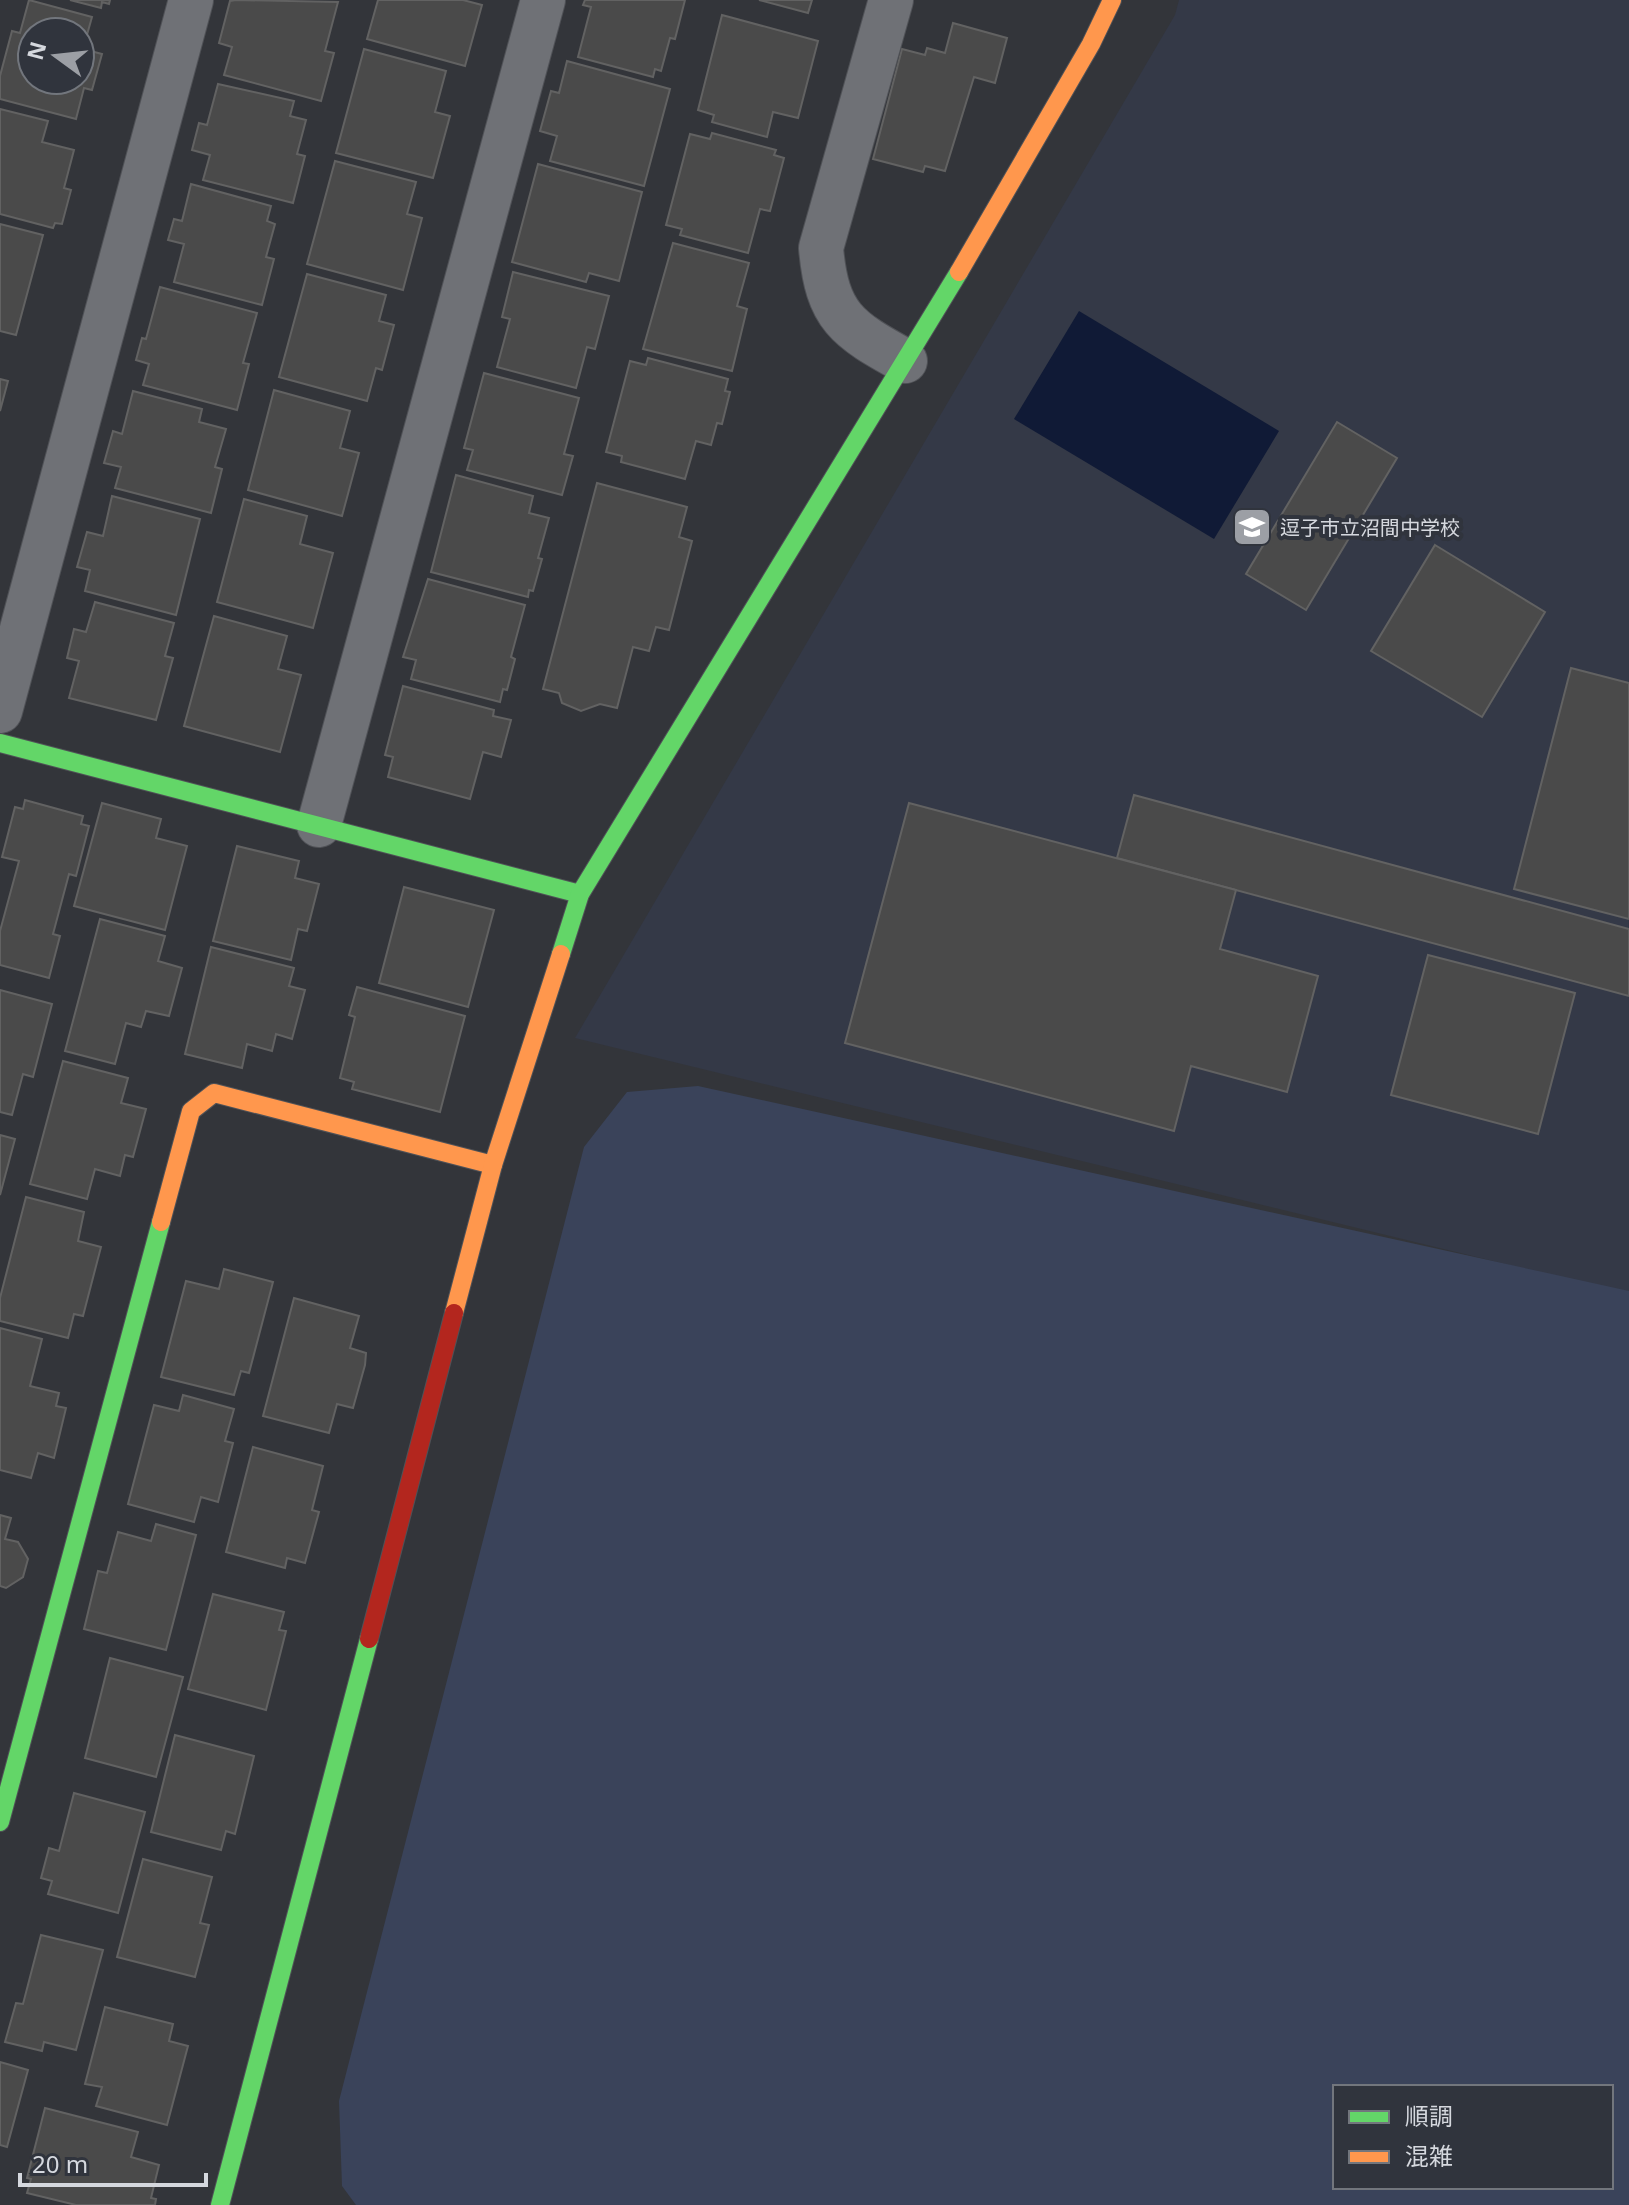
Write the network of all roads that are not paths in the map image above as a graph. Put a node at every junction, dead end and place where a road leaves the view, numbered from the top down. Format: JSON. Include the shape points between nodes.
{"nodes":[{"id":1,"x":191,"y":0,"type":"edge"},
{"id":2,"x":543,"y":0,"type":"edge"},
{"id":3,"x":891,"y":0,"type":"edge"},
{"id":4,"x":1112,"y":0,"type":"edge"},
{"id":5,"x":905,"y":361,"type":"junction"},
{"id":6,"x":0,"y":711,"type":"edge"},
{"id":7,"x":0,"y":743,"type":"edge"},
{"id":8,"x":319,"y":825,"type":"junction"},
{"id":9,"x":580,"y":894,"type":"junction"},
{"id":10,"x":493,"y":1165,"type":"junction"},
{"id":11,"x":0,"y":1822,"type":"edge"},
{"id":12,"x":220,"y":2205,"type":"edge"}],
"edges":[{"from":1,"to":6,"type":"street"},
{"from":2,"to":8,"type":"street"},
{"from":3,"to":5,"type":"street","via":[[821,248],[824,288],[854,333]]},
{"from":4,"to":5,"type":"street"},
{"from":5,"to":9,"type":"street"},
{"from":7,"to":8,"type":"street"},
{"from":8,"to":9,"type":"street"},
{"from":9,"to":10,"type":"street"},
{"from":10,"to":11,"type":"street","via":[[214,1093],[191,1111]]},
{"from":10,"to":12,"type":"street"}]}
